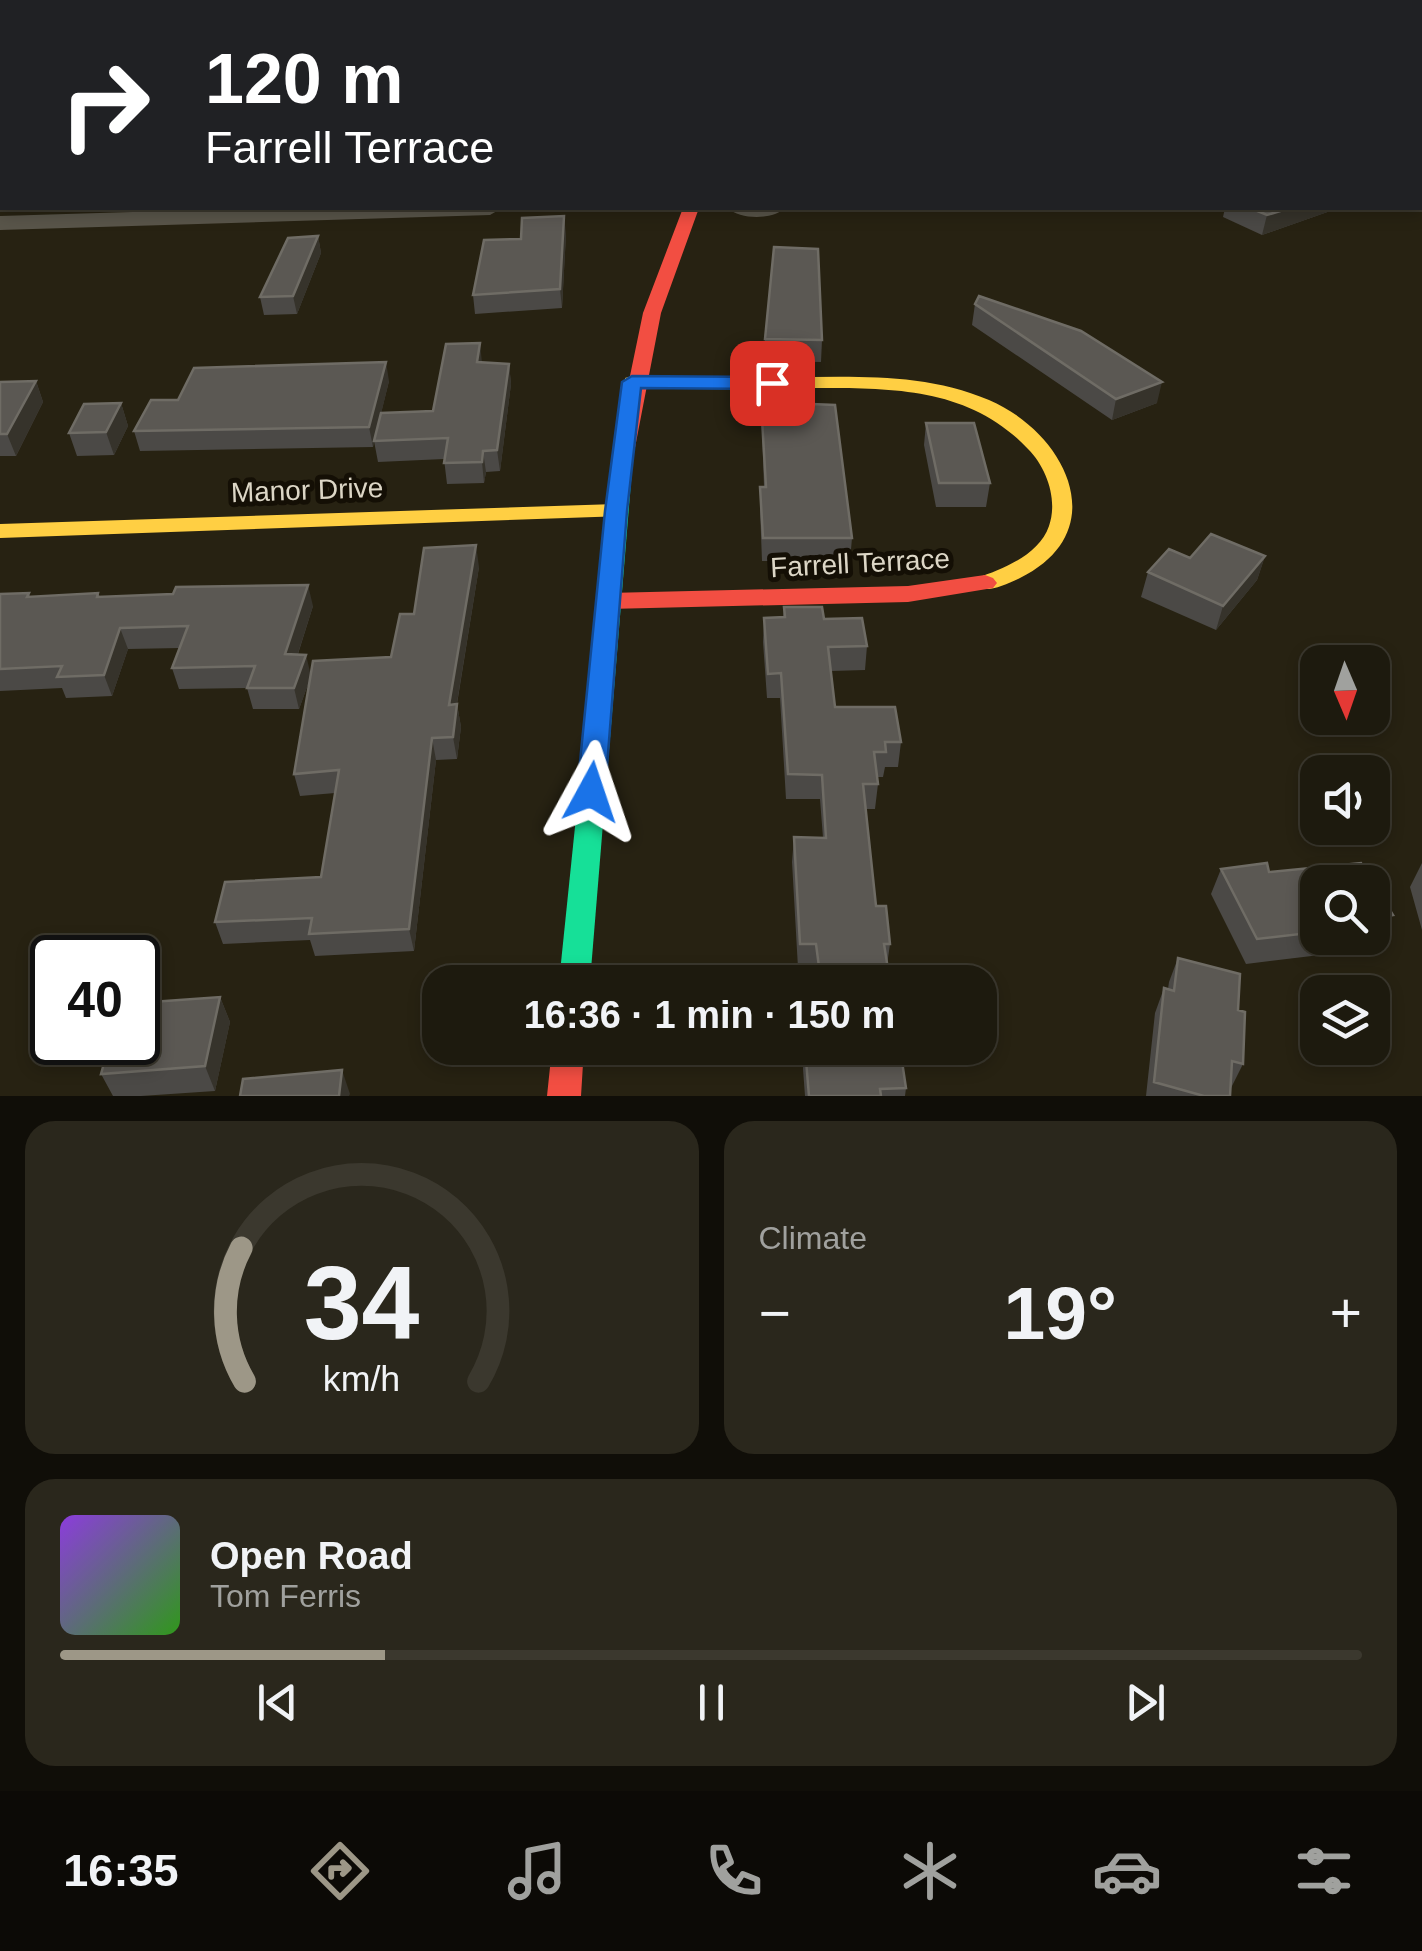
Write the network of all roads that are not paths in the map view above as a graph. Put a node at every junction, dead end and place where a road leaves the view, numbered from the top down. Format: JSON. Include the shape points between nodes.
{"nodes":[{"id":1,"x":425,"y":210,"type":"edge"},
{"id":2,"x":690,"y":210,"type":"edge"},
{"id":3,"x":0,"y":223,"type":"edge"},
{"id":4,"x":632,"y":382,"type":"junction"},
{"id":5,"x":616,"y":511,"type":"junction"},
{"id":6,"x":0,"y":531,"type":"edge"},
{"id":7,"x":608,"y":602,"type":"junction"},
{"id":8,"x":576,"y":965,"type":"edge"},
{"id":9,"x":567,"y":1065,"type":"edge"},
{"id":10,"x":564,"y":1096,"type":"edge"}],
"edges":[{"from":1,"to":3,"type":"street"},
{"from":2,"to":4,"type":"street","via":[[652,301]]},
{"from":4,"to":5,"type":"street"},
{"from":4,"to":7,"type":"street","name":"Farrell Terrace","via":[[877,383],[946,391],[998,412],[1041,444],[1058,472],[1064,502],[1061,521],[1041,553],[1022,568],[962,589]]},
{"from":5,"to":6,"type":"street","name":"Manor Drive"},
{"from":5,"to":7,"type":"street"},
{"from":7,"to":8,"type":"street"},
{"from":9,"to":10,"type":"street"}]}
